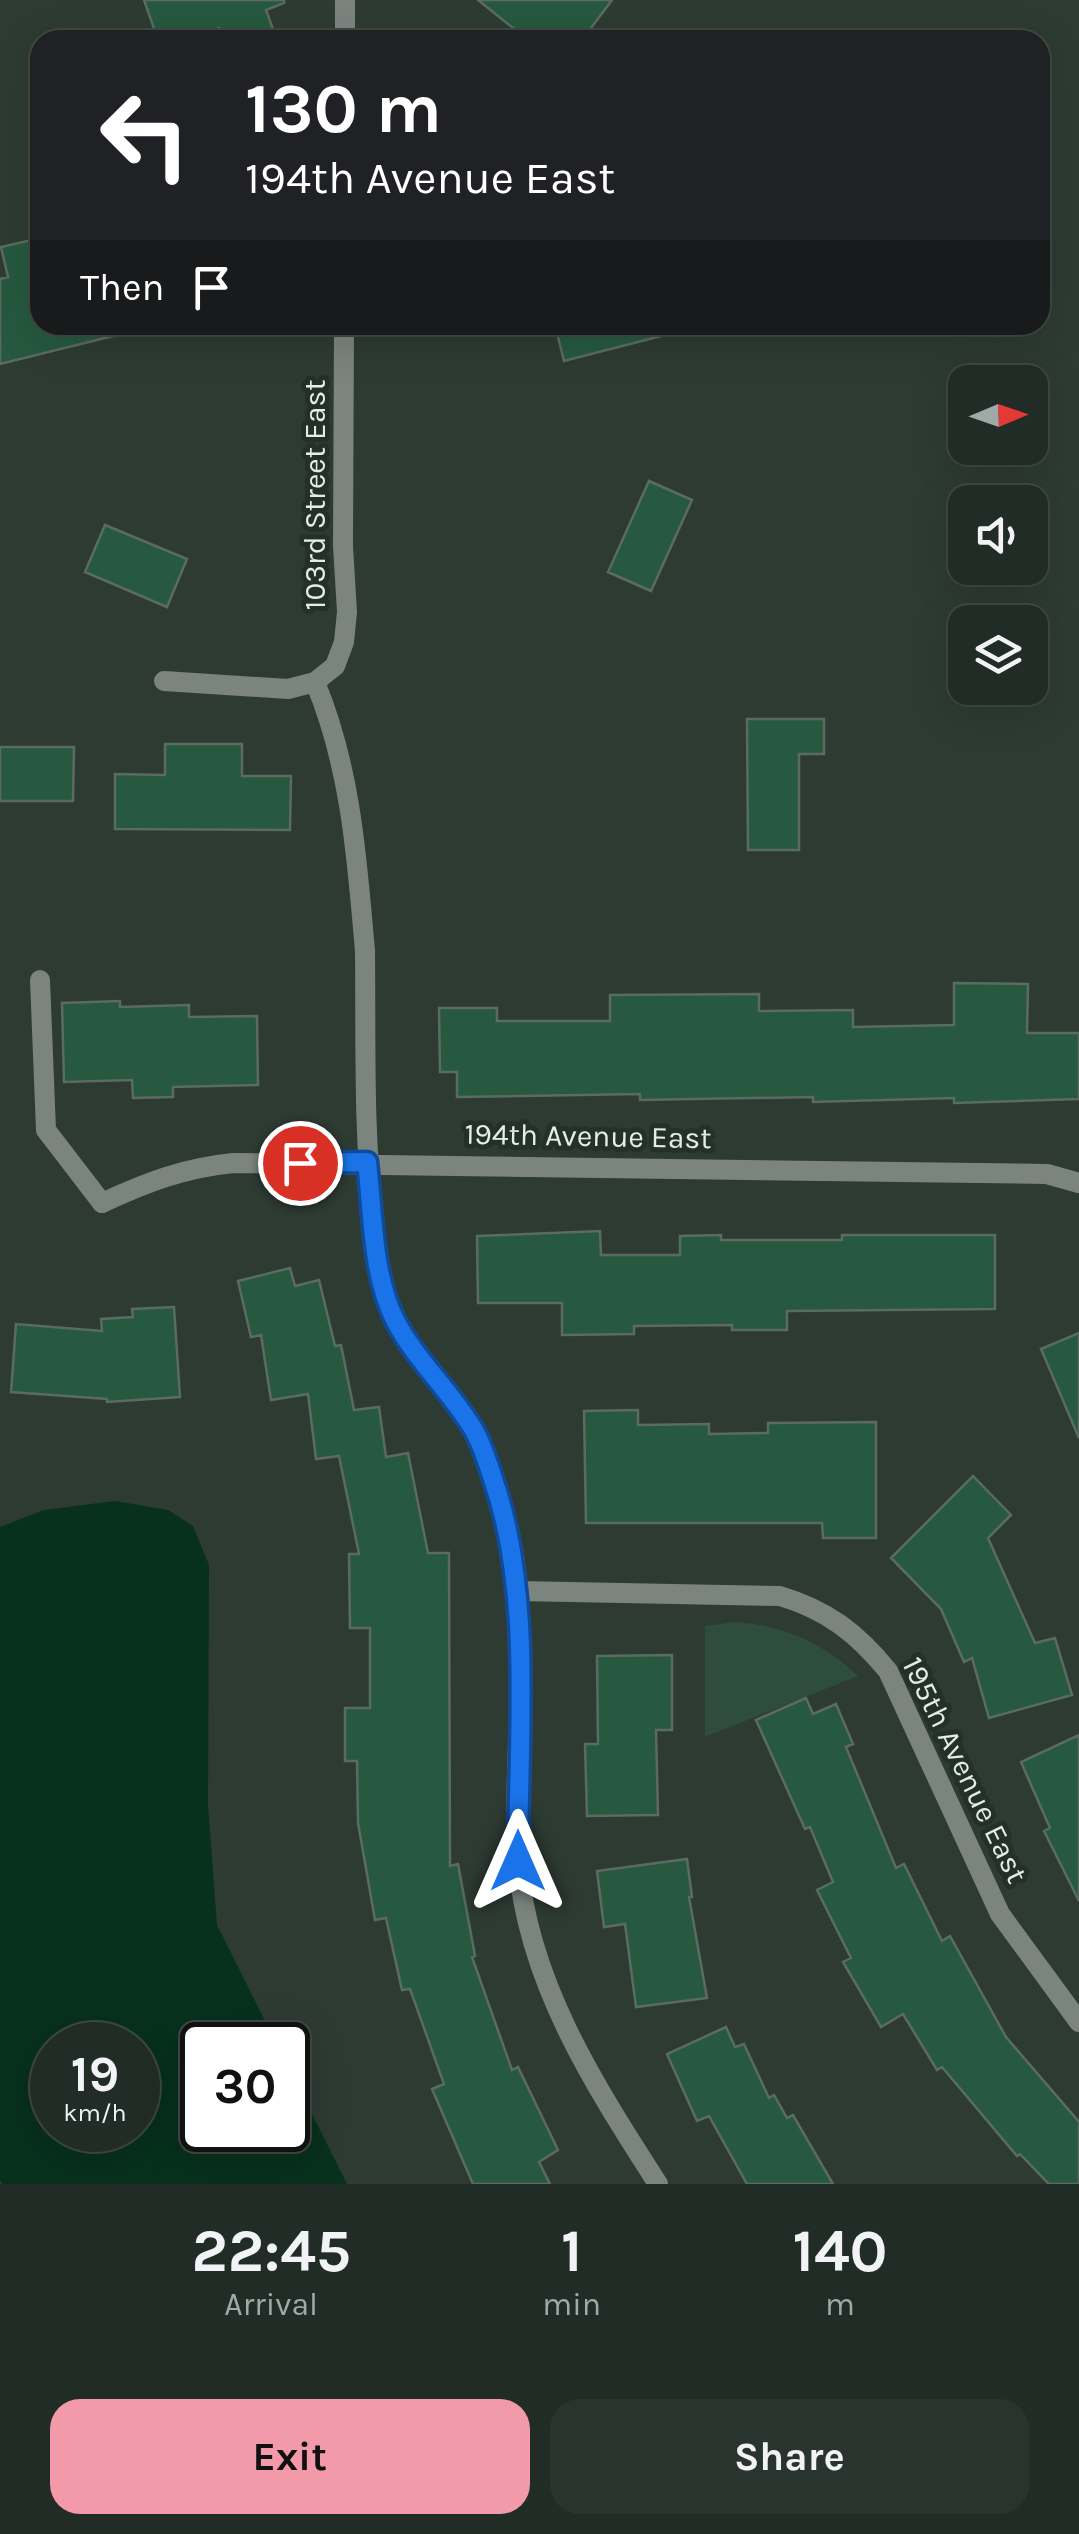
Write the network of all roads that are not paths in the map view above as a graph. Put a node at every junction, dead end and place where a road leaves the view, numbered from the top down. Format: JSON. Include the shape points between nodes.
{"nodes":[{"id":1,"x":345,"y":0,"type":"edge"},
{"id":2,"x":345,"y":30,"type":"edge"},
{"id":3,"x":344,"y":335,"type":"edge"},
{"id":4,"x":164,"y":681,"type":"dead end"},
{"id":5,"x":315,"y":682,"type":"junction"},
{"id":6,"x":40,"y":980,"type":"dead end"},
{"id":7,"x":367,"y":1162,"type":"junction"},
{"id":8,"x":1079,"y":1183,"type":"edge"},
{"id":9,"x":518,"y":1590,"type":"junction"},
{"id":10,"x":1079,"y":2022,"type":"edge"},
{"id":11,"x":658,"y":2184,"type":"edge"}],
"edges":[{"from":1,"to":2,"type":"street"},
{"from":3,"to":5,"type":"street","name":"103rd Street East","via":[[347,612],[335,666]]},
{"from":4,"to":5,"type":"street","via":[[288,689]]},
{"from":5,"to":7,"type":"street","via":[[349,798],[365,951]]},
{"from":6,"to":7,"type":"street","name":"194th Avenue East","via":[[46,1130],[102,1203],[189,1167]]},
{"from":7,"to":8,"type":"street","name":"194th Avenue East","via":[[1047,1174]]},
{"from":7,"to":9,"type":"street","via":[[381,1279],[394,1317],[475,1433],[508,1524]]},
{"from":9,"to":10,"type":"street","name":"195th Avenue East","via":[[780,1596],[840,1622],[888,1671],[1000,1914]]},
{"from":9,"to":11,"type":"street","via":[[518,1861],[528,1928],[592,2080]]}]}
